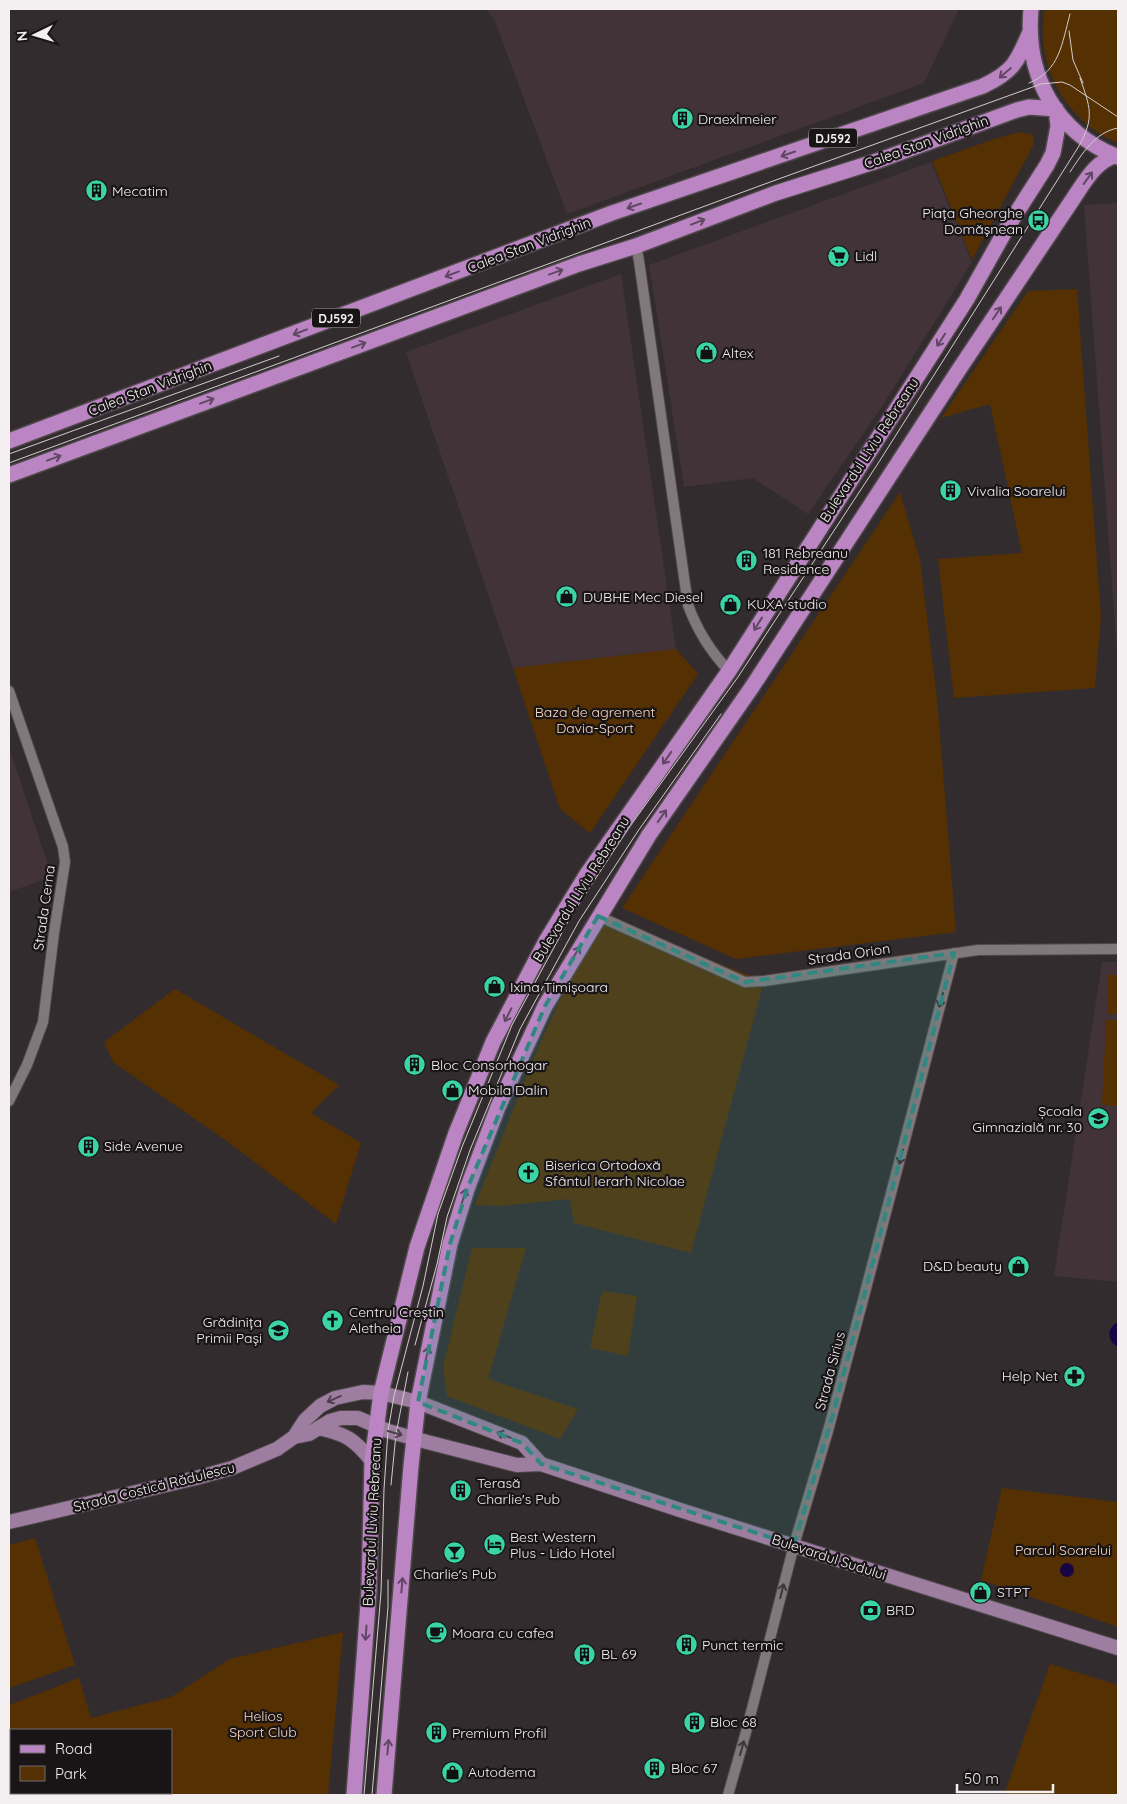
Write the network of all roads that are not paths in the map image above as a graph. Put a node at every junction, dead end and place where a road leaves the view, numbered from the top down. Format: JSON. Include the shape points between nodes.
{"nodes":[{"id":1,"x":1031,"y":9,"type":"edge"},
{"id":2,"x":1030,"y":32,"type":"junction"},
{"id":3,"x":1056,"y":109,"type":"junction"},
{"id":4,"x":1117,"y":157,"type":"edge"},
{"id":5,"x":636,"y":246,"type":"junction"},
{"id":6,"x":9,"y":441,"type":"edge"},
{"id":7,"x":9,"y":475,"type":"edge"},
{"id":8,"x":729,"y":671,"type":"junction"},
{"id":9,"x":9,"y":691,"type":"edge"},
{"id":10,"x":598,"y":916,"type":"junction"},
{"id":11,"x":1118,"y":949,"type":"edge"},
{"id":12,"x":954,"y":953,"type":"junction"},
{"id":13,"x":9,"y":1101,"type":"edge"},
{"id":14,"x":381,"y":1393,"type":"junction"},
{"id":15,"x":418,"y":1402,"type":"junction"},
{"id":16,"x":376,"y":1427,"type":"junction"},
{"id":17,"x":318,"y":1428,"type":"junction"},
{"id":18,"x":294,"y":1437,"type":"junction"},
{"id":19,"x":414,"y":1439,"type":"junction"},
{"id":20,"x":372,"y":1461,"type":"junction"},
{"id":21,"x":541,"y":1464,"type":"junction"},
{"id":22,"x":9,"y":1522,"type":"edge"},
{"id":23,"x":794,"y":1546,"type":"junction"},
{"id":24,"x":1118,"y":1648,"type":"edge"},
{"id":25,"x":354,"y":1795,"type":"edge"},
{"id":26,"x":384,"y":1795,"type":"edge"},
{"id":27,"x":728,"y":1795,"type":"edge"}],
"edges":[{"from":1,"to":2,"type":"main road","number":"DJ592"},
{"from":2,"to":3,"type":"main road","number":"DJ592","via":[[1035,67]]},
{"from":2,"to":6,"type":"main road","name":"Calea Stan Vidrighin","number":"DJ592","one_way":true,"via":[[1010,70],[983,86],[612,213]]},
{"from":3,"to":4,"type":"main road","number":"DJ592","via":[[1083,138]]},
{"from":5,"to":3,"type":"main road","name":"Calea Stan Vidrighin","number":"DJ592","one_way":true,"via":[[776,193],[877,161],[1017,110],[1029,107]]},
{"from":3,"to":8,"type":"main road","name":"Bulevardul Liviu Rebreanu","one_way":true,"via":[[1056,141],[1047,165],[967,299]]},
{"from":10,"to":4,"type":"main road","name":"Bulevardul Liviu Rebreanu","one_way":true,"via":[[648,835],[752,687],[1073,199],[1103,161]]},
{"from":7,"to":5,"type":"main road","name":"Calea Stan Vidrighin","number":"DJ592","one_way":true,"via":[[501,292]]},
{"from":5,"to":8,"type":"street","via":[[688,605],[708,645]]},
{"from":8,"to":14,"type":"main road","name":"Bulevardul Liviu Rebreanu","one_way":true,"via":[[587,874],[546,941],[493,1042],[456,1133],[417,1248]]},
{"from":9,"to":13,"type":"street","name":"Strada Cerna","via":[[63,847],[65,862],[43,1022]]},
{"from":10,"to":12,"type":"street","name":"Strada Orion","via":[[745,982]]},
{"from":15,"to":10,"type":"main road","name":"Bulevardul Liviu Rebreanu","one_way":true,"via":[[450,1244],[466,1189],[498,1107],[545,1006]]},
{"from":11,"to":12,"type":"street","name":"Strada Orion"},
{"from":12,"to":23,"type":"street","name":"Strada Sirius","one_way":true,"via":[[828,1430]]},
{"from":14,"to":15,"type":"street","name":"Bulevardul Sudului"},
{"from":14,"to":16,"type":"main road","name":"Bulevardul Liviu Rebreanu"},
{"from":14,"to":18,"type":"street","name":"Strada Costică Rădulescu","one_way":true,"via":[[363,1392],[335,1398],[305,1420]]},
{"from":15,"to":19,"type":"main road","name":"Bulevardul Liviu Rebreanu"},
{"from":21,"to":15,"type":"street","name":"Bulevardul Sudului","one_way":true,"via":[[522,1443]]},
{"from":16,"to":17,"type":"street","name":"Strada Costică Rădulescu","via":[[358,1418],[342,1418]]},
{"from":16,"to":19,"type":"street","name":"Bulevardul Sudului","one_way":true},
{"from":16,"to":20,"type":"main road","name":"Bulevardul Liviu Rebreanu"},
{"from":17,"to":18,"type":"street","name":"Strada Costică Rădulescu"},
{"from":17,"to":20,"type":"street","via":[[340,1433],[357,1444]]},
{"from":18,"to":22,"type":"street","name":"Strada Costică Rădulescu","via":[[276,1449],[232,1468]]},
{"from":19,"to":21,"type":"street","name":"Bulevardul Sudului","via":[[517,1465]]},
{"from":26,"to":19,"type":"main road","name":"Bulevardul Liviu Rebreanu","one_way":true},
{"from":20,"to":25,"type":"main road","name":"Bulevardul Liviu Rebreanu","one_way":true,"via":[[369,1590]]},
{"from":21,"to":23,"type":"street","name":"Bulevardul Sudului"},
{"from":23,"to":24,"type":"street","name":"Bulevardul Sudului"},
{"from":27,"to":23,"type":"street","name":"Strada Sirius","one_way":true}]}
